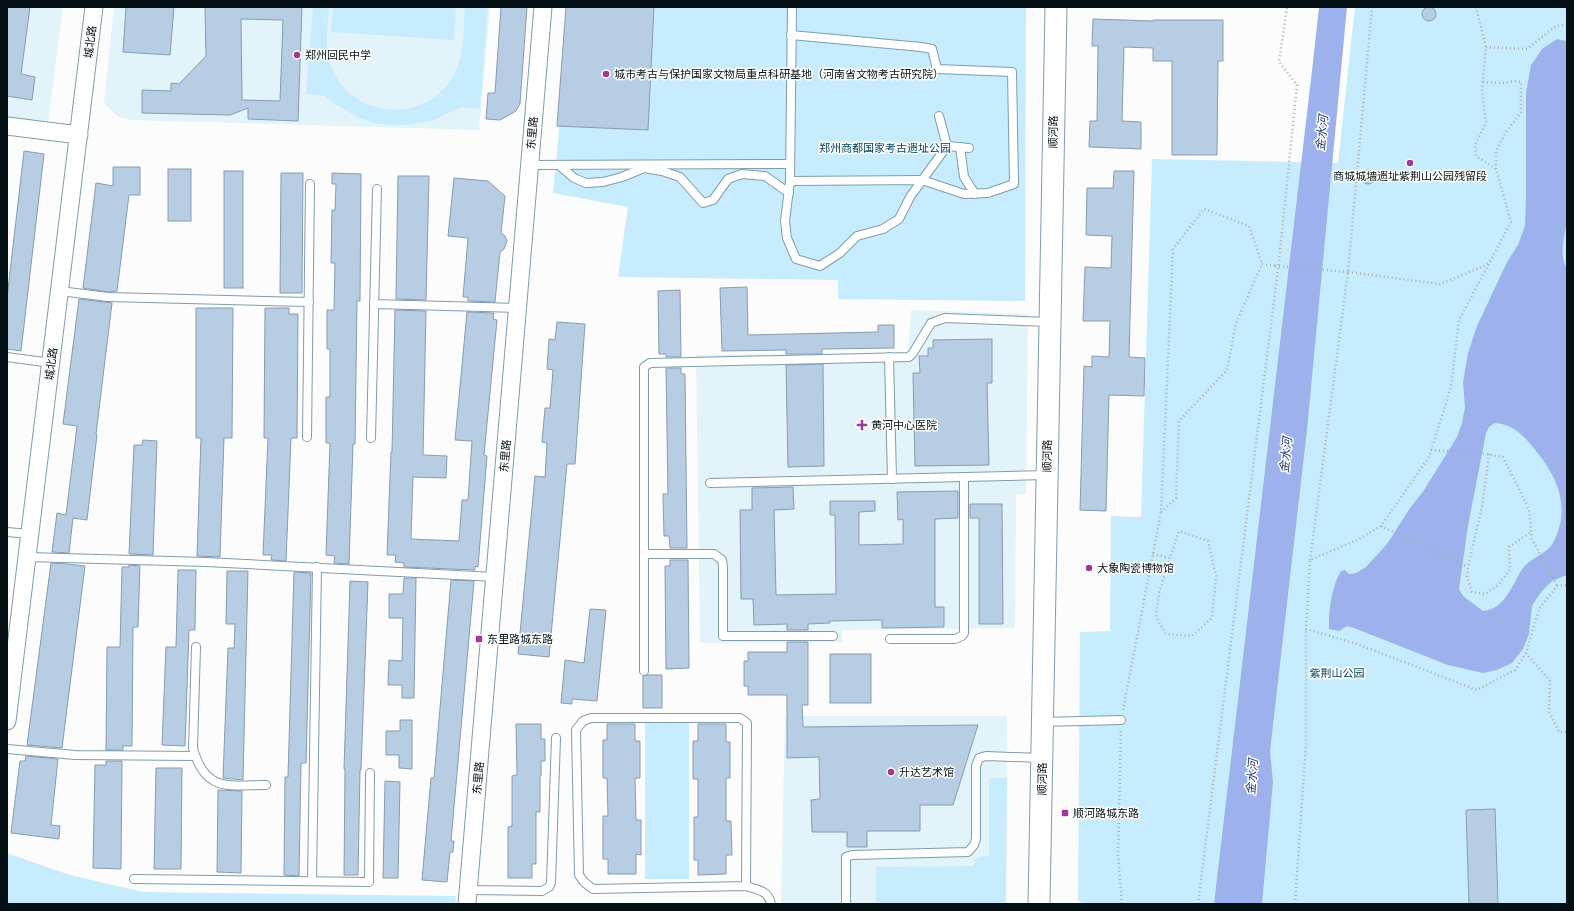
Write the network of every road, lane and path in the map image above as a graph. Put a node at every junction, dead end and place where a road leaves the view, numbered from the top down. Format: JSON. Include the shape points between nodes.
{"nodes":[{"id":1,"x":94,"y":7,"type":"edge"},
{"id":2,"x":543,"y":7,"type":"edge"},
{"id":3,"x":792,"y":7,"type":"edge"},
{"id":4,"x":1056,"y":7,"type":"edge"},
{"id":5,"x":1286,"y":7,"type":"edge"},
{"id":6,"x":1372,"y":7,"type":"edge"},
{"id":7,"x":1476,"y":7,"type":"edge"},
{"id":8,"x":1567,"y":25,"type":"edge"},
{"id":9,"x":791,"y":35,"type":"junction"},
{"id":10,"x":1486,"y":47,"type":"junction"},
{"id":11,"x":1483,"y":82,"type":"junction"},
{"id":12,"x":938,"y":116,"type":"dead end"},
{"id":13,"x":7,"y":126,"type":"edge"},
{"id":14,"x":79,"y":135,"type":"junction"},
{"id":15,"x":948,"y":146,"type":"junction"},
{"id":16,"x":960,"y":147,"type":"junction"},
{"id":17,"x":969,"y":148,"type":"dead end"},
{"id":18,"x":790,"y":164,"type":"junction"},
{"id":19,"x":530,"y":165,"type":"junction"},
{"id":20,"x":559,"y":165,"type":"junction"},
{"id":21,"x":1496,"y":169,"type":"junction"},
{"id":22,"x":922,"y":180,"type":"junction"},
{"id":23,"x":790,"y":181,"type":"junction"},
{"id":24,"x":310,"y":184,"type":"dead end"},
{"id":25,"x":377,"y":189,"type":"dead end"},
{"id":26,"x":788,"y":193,"type":"junction"},
{"id":27,"x":975,"y":194,"type":"junction"},
{"id":28,"x":1262,"y":264,"type":"junction"},
{"id":29,"x":1490,"y":264,"type":"junction"},
{"id":30,"x":1348,"y":272,"type":"junction"},
{"id":31,"x":60,"y":291,"type":"junction"},
{"id":32,"x":309,"y":302,"type":"junction"},
{"id":33,"x":374,"y":304,"type":"junction"},
{"id":34,"x":518,"y":308,"type":"junction"},
{"id":35,"x":1050,"y":322,"type":"junction"},
{"id":36,"x":7,"y":357,"type":"edge"},
{"id":37,"x":889,"y":357,"type":"junction"},
{"id":38,"x":51,"y":363,"type":"junction"},
{"id":39,"x":307,"y":437,"type":"dead end"},
{"id":40,"x":371,"y":438,"type":"dead end"},
{"id":41,"x":1431,"y":450,"type":"junction"},
{"id":42,"x":1488,"y":454,"type":"junction"},
{"id":43,"x":1047,"y":476,"type":"junction"},
{"id":44,"x":964,"y":478,"type":"junction"},
{"id":45,"x":892,"y":479,"type":"junction"},
{"id":46,"x":710,"y":483,"type":"dead end"},
{"id":47,"x":1161,"y":512,"type":"junction"},
{"id":48,"x":1382,"y":526,"type":"junction"},
{"id":49,"x":7,"y":532,"type":"edge"},
{"id":50,"x":1532,"y":532,"type":"junction"},
{"id":51,"x":30,"y":534,"type":"junction"},
{"id":52,"x":644,"y":554,"type":"junction"},
{"id":53,"x":1153,"y":554,"type":"junction"},
{"id":54,"x":27,"y":557,"type":"junction"},
{"id":55,"x":1170,"y":558,"type":"junction"},
{"id":56,"x":1310,"y":560,"type":"junction"},
{"id":57,"x":317,"y":567,"type":"junction"},
{"id":58,"x":1468,"y":567,"type":"junction"},
{"id":59,"x":495,"y":577,"type":"junction"},
{"id":60,"x":1567,"y":585,"type":"edge"},
{"id":61,"x":1557,"y":586,"type":"junction"},
{"id":62,"x":1306,"y":629,"type":"junction"},
{"id":63,"x":833,"y":636,"type":"dead end"},
{"id":64,"x":890,"y":639,"type":"dead end"},
{"id":65,"x":196,"y":647,"type":"dead end"},
{"id":66,"x":1526,"y":653,"type":"junction"},
{"id":67,"x":644,"y":671,"type":"dead end"},
{"id":68,"x":1121,"y":720,"type":"junction"},
{"id":69,"x":7,"y":721,"type":"edge"},
{"id":70,"x":1042,"y":722,"type":"junction"},
{"id":71,"x":1567,"y":732,"type":"edge"},
{"id":72,"x":556,"y":738,"type":"dead end"},
{"id":73,"x":7,"y":749,"type":"edge"},
{"id":74,"x":195,"y":756,"type":"junction"},
{"id":75,"x":1042,"y":758,"type":"junction"},
{"id":76,"x":370,"y":773,"type":"dead end"},
{"id":77,"x":266,"y":785,"type":"dead end"},
{"id":78,"x":134,"y":879,"type":"dead end"},
{"id":79,"x":312,"y":880,"type":"junction"},
{"id":80,"x":746,"y":886,"type":"junction"},
{"id":81,"x":468,"y":897,"type":"edge"},
{"id":82,"x":771,"y":904,"type":"edge"},
{"id":83,"x":846,"y":904,"type":"edge"},
{"id":84,"x":1039,"y":904,"type":"edge"},
{"id":85,"x":1122,"y":904,"type":"edge"},
{"id":86,"x":1198,"y":904,"type":"edge"},
{"id":87,"x":1295,"y":904,"type":"edge"}],
"edges":[{"from":1,"to":14,"type":"street","name":"城北路"},
{"from":2,"to":19,"type":"street","name":"东里路"},
{"from":3,"to":9,"type":"lane"},
{"from":4,"to":35,"type":"street","name":"顺河路"},
{"from":5,"to":86,"type":"path","via":[[1279,62],[1297,85],[1279,261]]},
{"from":6,"to":30,"type":"path"},
{"from":7,"to":10,"type":"path"},
{"from":8,"to":10,"type":"path","via":[[1556,26],[1527,49]]},
{"from":9,"to":18,"type":"lane"},
{"from":9,"to":27,"type":"lane","via":[[921,47],[932,50],[937,68],[1012,72],[1014,184],[988,193]]},
{"from":10,"to":11,"type":"path"},
{"from":11,"to":21,"type":"path","via":[[1486,123],[1475,145],[1476,156]]},
{"from":11,"to":21,"type":"path","via":[[1521,82],[1521,112],[1496,151]]},
{"from":12,"to":15,"type":"lane"},
{"from":13,"to":14,"type":"street"},
{"from":14,"to":31,"type":"street","name":"城北路"},
{"from":15,"to":16,"type":"lane"},
{"from":15,"to":22,"type":"lane"},
{"from":16,"to":17,"type":"lane"},
{"from":16,"to":27,"type":"lane","via":[[964,177]]},
{"from":18,"to":20,"type":"lane"},
{"from":18,"to":23,"type":"lane"},
{"from":19,"to":20,"type":"lane"},
{"from":19,"to":34,"type":"street","name":"东里路"},
{"from":20,"to":26,"type":"lane","via":[[574,178],[586,183],[603,182],[644,168],[662,171],[680,177],[703,203],[713,200],[728,179],[742,174],[765,176]]},
{"from":21,"to":29,"type":"path","via":[[1511,222]]},
{"from":22,"to":23,"type":"lane"},
{"from":22,"to":26,"type":"lane","via":[[899,219],[883,229],[857,236],[840,253],[820,266],[796,259],[787,238],[785,221]]},
{"from":22,"to":27,"type":"lane","via":[[964,194]]},
{"from":23,"to":26,"type":"lane"},
{"from":24,"to":32,"type":"lane"},
{"from":25,"to":33,"type":"lane"},
{"from":28,"to":30,"type":"path","bridge":true},
{"from":28,"to":47,"type":"path","via":[[1236,323],[1227,370],[1179,421],[1176,498]]},
{"from":28,"to":47,"type":"path","via":[[1249,226],[1204,209],[1173,249]]},
{"from":29,"to":30,"type":"path","via":[[1440,284]]},
{"from":29,"to":41,"type":"path","via":[[1459,320],[1451,387]]},
{"from":30,"to":56,"type":"path"},
{"from":31,"to":32,"type":"lane","via":[[108,297]]},
{"from":31,"to":38,"type":"street","name":"城北路"},
{"from":32,"to":39,"type":"lane"},
{"from":33,"to":34,"type":"lane"},
{"from":33,"to":40,"type":"lane"},
{"from":34,"to":59,"type":"street","name":"东里路"},
{"from":35,"to":37,"type":"lane","via":[[945,318],[931,323],[909,357]]},
{"from":35,"to":43,"type":"street","name":"顺河路"},
{"from":36,"to":38,"type":"lane"},
{"from":37,"to":45,"type":"lane"},
{"from":37,"to":52,"type":"lane","via":[[650,363],[644,367]]},
{"from":38,"to":51,"type":"street","name":"城北路"},
{"from":41,"to":42,"type":"path"},
{"from":41,"to":48,"type":"path","via":[[1429,457]]},
{"from":42,"to":50,"type":"path","via":[[1503,457],[1528,509]]},
{"from":42,"to":58,"type":"path","via":[[1482,507]]},
{"from":43,"to":44,"type":"lane"},
{"from":43,"to":70,"type":"street","name":"顺河路"},
{"from":44,"to":45,"type":"lane"},
{"from":44,"to":64,"type":"lane","via":[[964,633],[955,639]]},
{"from":45,"to":46,"type":"lane"},
{"from":47,"to":53,"type":"path"},
{"from":48,"to":56,"type":"path"},
{"from":48,"to":58,"type":"path"},
{"from":49,"to":51,"type":"lane"},
{"from":50,"to":58,"type":"path","via":[[1509,546],[1510,570],[1498,585],[1485,594],[1472,592],[1467,578]]},
{"from":50,"to":61,"type":"path","via":[[1532,539]]},
{"from":51,"to":54,"type":"street","name":"城北路"},
{"from":52,"to":63,"type":"lane","via":[[714,554],[722,560],[723,636]]},
{"from":52,"to":67,"type":"lane"},
{"from":53,"to":55,"type":"path"},
{"from":53,"to":68,"type":"path"},
{"from":54,"to":57,"type":"lane"},
{"from":54,"to":69,"type":"street","name":"城北路"},
{"from":55,"to":55,"type":"path","via":[[1179,531],[1208,541],[1216,576],[1212,618],[1192,636],[1166,634],[1156,617],[1159,593]]},
{"from":56,"to":62,"type":"path"},
{"from":57,"to":59,"type":"lane"},
{"from":57,"to":79,"type":"lane"},
{"from":59,"to":81,"type":"street","name":"东里路"},
{"from":60,"to":61,"type":"path"},
{"from":61,"to":66,"type":"path","via":[[1539,609]]},
{"from":62,"to":66,"type":"path","via":[[1357,644],[1477,690],[1515,670]]},
{"from":62,"to":87,"type":"path","via":[[1306,744]]},
{"from":65,"to":74,"type":"lane","via":[[193,748]]},
{"from":66,"to":71,"type":"path","via":[[1550,681],[1549,711],[1559,732]]},
{"from":68,"to":70,"type":"lane"},
{"from":68,"to":85,"type":"path","via":[[1118,855]]},
{"from":70,"to":75,"type":"street","name":"顺河路"},
{"from":72,"to":81,"type":"lane","via":[[552,883],[542,891]]},
{"from":73,"to":74,"type":"lane","via":[[75,755]]},
{"from":74,"to":77,"type":"lane","via":[[206,776],[221,785]]},
{"from":75,"to":83,"type":"lane","via":[[979,758],[976,766],[976,839],[968,852],[846,857]]},
{"from":75,"to":84,"type":"street","name":"顺河路"},
{"from":76,"to":79,"type":"lane","via":[[368,882]]},
{"from":78,"to":79,"type":"lane"},
{"from":80,"to":80,"type":"lane","via":[[747,723],[740,718],[591,718],[583,721],[576,730],[579,875],[584,882],[593,889]]},
{"from":80,"to":82,"type":"lane","via":[[763,891]]}]}
